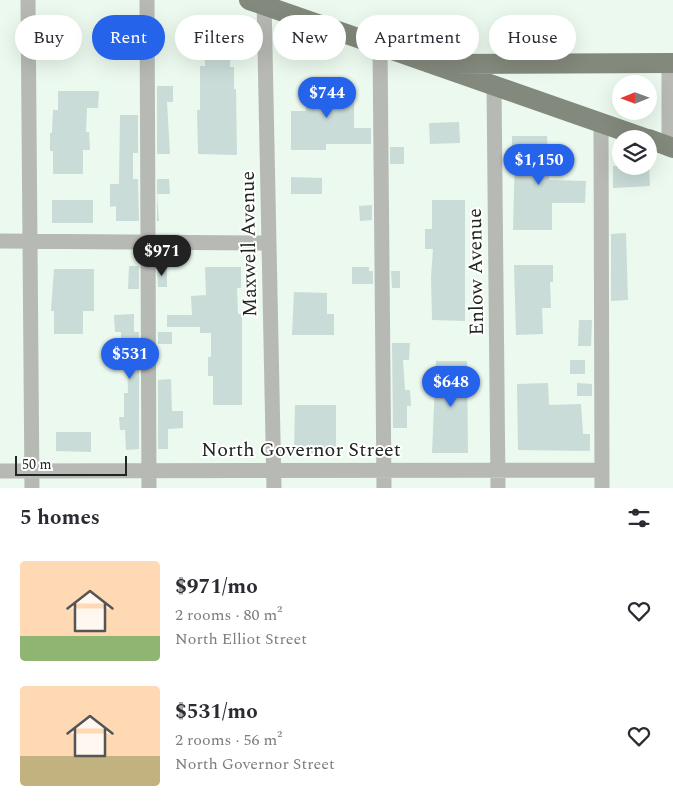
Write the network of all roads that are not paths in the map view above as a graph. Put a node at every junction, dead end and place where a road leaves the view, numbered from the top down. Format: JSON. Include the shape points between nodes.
{"nodes":[{"id":1,"x":28,"y":0,"type":"edge"},
{"id":2,"x":147,"y":0,"type":"edge"},
{"id":3,"x":259,"y":2,"type":"edge"},
{"id":4,"x":356,"y":36,"type":"edge"},
{"id":5,"x":380,"y":60,"type":"edge"},
{"id":6,"x":423,"y":60,"type":"edge"},
{"id":7,"x":671,"y":63,"type":"edge"},
{"id":8,"x":434,"y":64,"type":"junction"},
{"id":9,"x":494,"y":86,"type":"junction"},
{"id":10,"x":600,"y":122,"type":"junction"},
{"id":11,"x":623,"y":130,"type":"edge"},
{"id":12,"x":657,"y":142,"type":"edge"},
{"id":13,"x":671,"y":147,"type":"edge"},
{"id":14,"x":0,"y":241,"type":"edge"},
{"id":15,"x":30,"y":241,"type":"junction"},
{"id":16,"x":148,"y":242,"type":"junction"},
{"id":17,"x":269,"y":243,"type":"junction"},
{"id":18,"x":274,"y":470,"type":"junction"},
{"id":19,"x":383,"y":470,"type":"junction"},
{"id":20,"x":498,"y":470,"type":"junction"},
{"id":21,"x":601,"y":470,"type":"junction"},
{"id":22,"x":0,"y":471,"type":"edge"},
{"id":23,"x":32,"y":471,"type":"junction"},
{"id":24,"x":149,"y":471,"type":"junction"},
{"id":25,"x":32,"y":488,"type":"edge"},
{"id":26,"x":149,"y":488,"type":"edge"},
{"id":27,"x":274,"y":488,"type":"edge"},
{"id":28,"x":384,"y":488,"type":"edge"},
{"id":29,"x":498,"y":488,"type":"edge"},
{"id":30,"x":602,"y":488,"type":"edge"}],
"edges":[{"from":1,"to":15,"type":"street"},
{"from":2,"to":16,"type":"street"},
{"from":3,"to":4,"type":"main road"},
{"from":3,"to":17,"type":"street","name":"Maxwell Avenue"},
{"from":5,"to":19,"type":"street"},
{"from":6,"to":8,"type":"main road"},
{"from":7,"to":8,"type":"main road"},
{"from":7,"to":13,"type":"street"},
{"from":8,"to":9,"type":"main road"},
{"from":9,"to":10,"type":"main road"},
{"from":9,"to":20,"type":"street","name":"Enlow Avenue"},
{"from":10,"to":11,"type":"main road"},
{"from":10,"to":21,"type":"street"},
{"from":12,"to":13,"type":"main road"},
{"from":14,"to":15,"type":"street"},
{"from":15,"to":16,"type":"street"},
{"from":15,"to":23,"type":"street"},
{"from":16,"to":17,"type":"street"},
{"from":16,"to":24,"type":"street"},
{"from":17,"to":18,"type":"street","name":"Maxwell Avenue"},
{"from":18,"to":19,"type":"street","name":"North Governor Street"},
{"from":18,"to":24,"type":"street","name":"North Governor Street"},
{"from":18,"to":27,"type":"street","name":"Maxwell Avenue"},
{"from":19,"to":20,"type":"street","name":"North Governor Street"},
{"from":19,"to":28,"type":"street"},
{"from":20,"to":21,"type":"street","name":"North Governor Street"},
{"from":20,"to":29,"type":"street","name":"Enlow Avenue"},
{"from":21,"to":30,"type":"street"},
{"from":22,"to":23,"type":"street","name":"North Governor Street"},
{"from":23,"to":24,"type":"street","name":"North Governor Street"},
{"from":23,"to":25,"type":"street"},
{"from":24,"to":26,"type":"street"}]}
